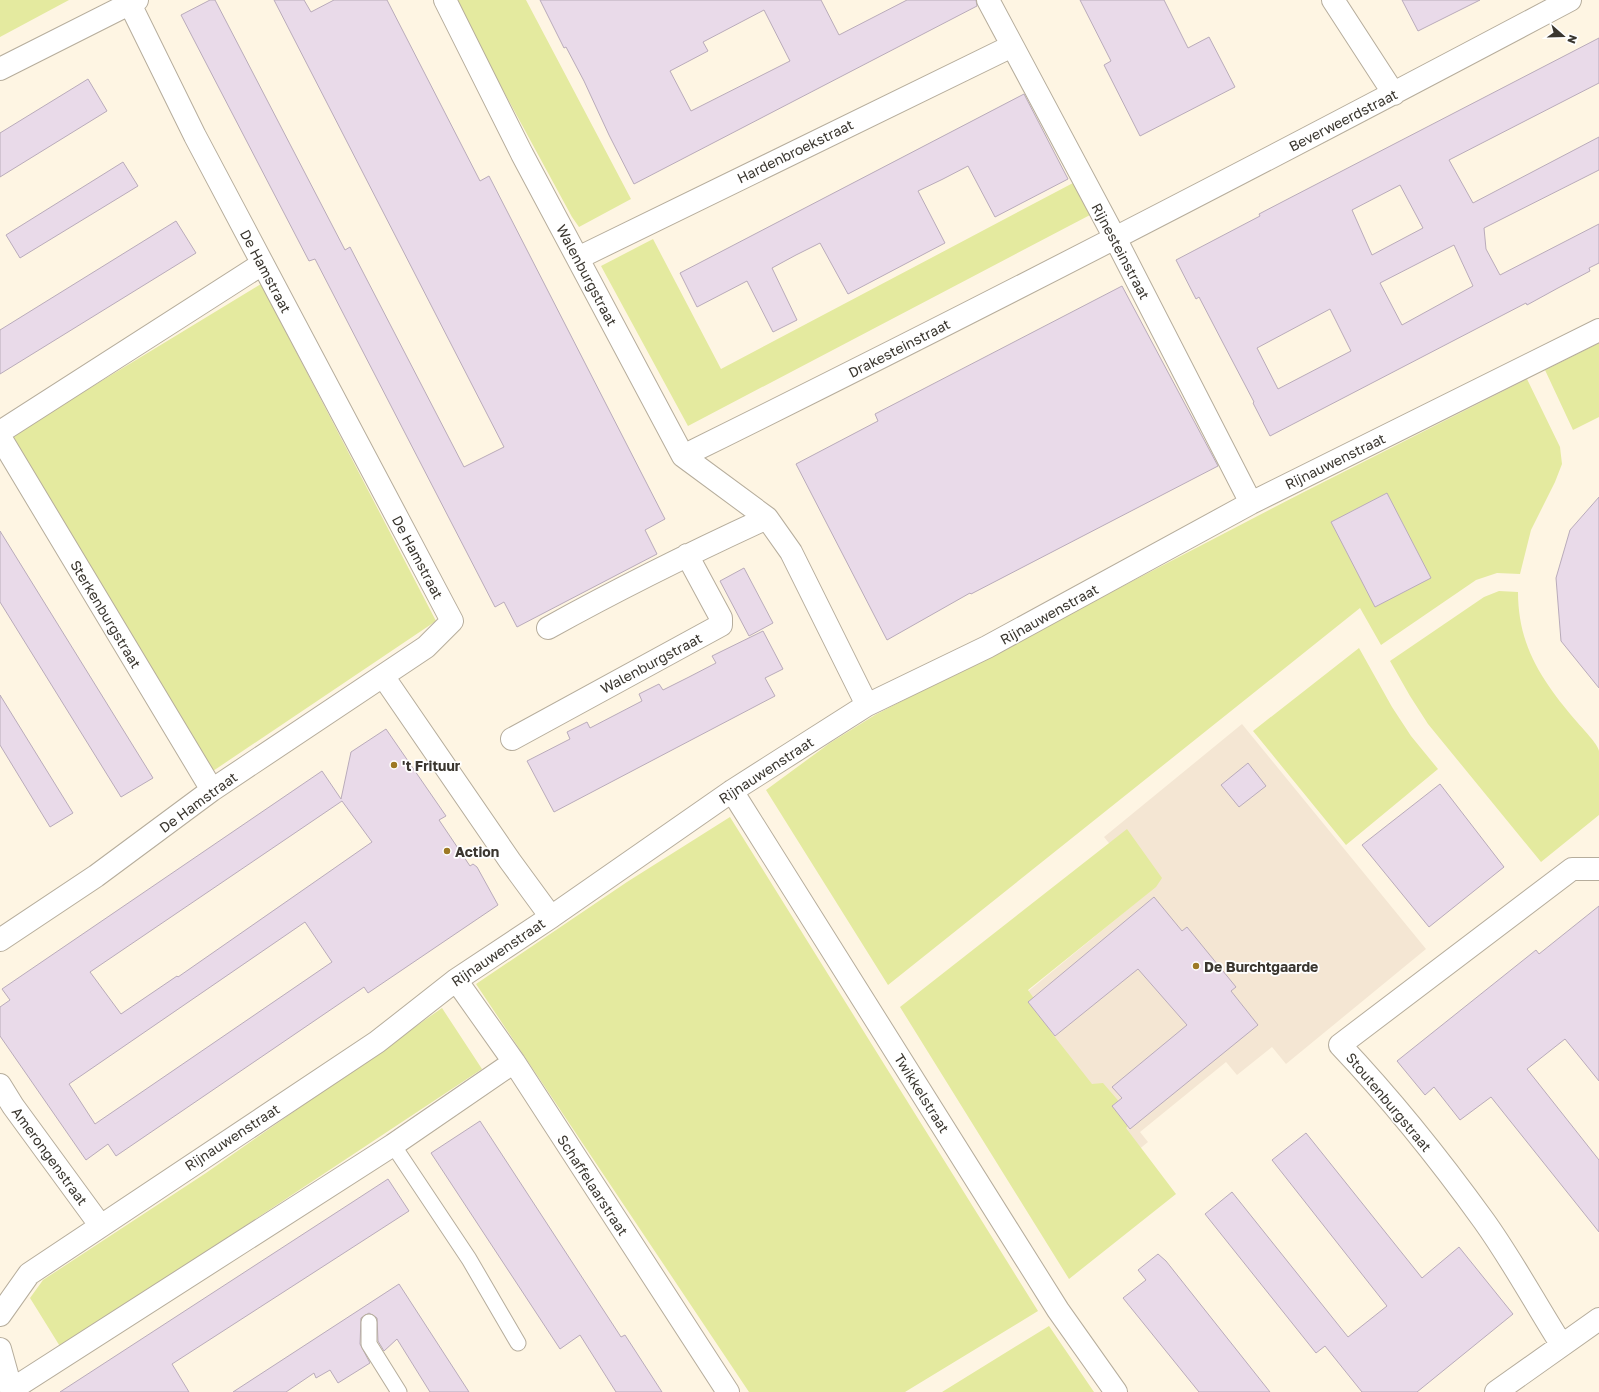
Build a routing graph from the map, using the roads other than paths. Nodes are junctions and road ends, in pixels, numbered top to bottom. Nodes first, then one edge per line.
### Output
1 (445, 0) edge
2 (988, 0) edge
3 (1333, 0) edge
4 (1570, 0) edge
5 (133, 1) edge
6 (1012, 46) junction
7 (0, 69) edge
8 (1394, 94) junction
9 (1115, 238) junction
10 (578, 258) junction
11 (262, 264) junction
12 (1599, 330) edge
13 (0, 432) edge
14 (0, 437) edge
15 (683, 456) junction
16 (1251, 503) junction
17 (767, 518) junction
18 (687, 555) junction
19 (548, 628) dead end
20 (383, 676) junction
21 (867, 705) junction
22 (512, 739) dead end
23 (212, 790) junction
24 (732, 791) junction
25 (1599, 869) edge
26 (552, 917) junction
27 (0, 940) edge
28 (456, 980) junction
29 (514, 1062) junction
30 (0, 1086) edge
31 (393, 1144) junction
32 (100, 1225) junction
33 (0, 1315) edge
34 (1599, 1318) edge
35 (369, 1322) dead end
36 (518, 1343) dead end
37 (1561, 1344) junction
38 (0, 1349) edge
39 (12, 1391) edge
40 (399, 1392) edge
41 (728, 1392) edge
42 (1116, 1392) edge
43 (1496, 1392) edge

1 - 10 street, Walenburgstraat
2 - 6 street, Rijnesteinstraat
3 - 8 street
4 - 8 street, Beverweerdstraat
5 - 7 street
5 - 11 street, De Hamstraat
6 - 9 street, Rijnesteinstraat
6 - 10 street, Hardenbroekstraat
8 - 9 street, Beverweerdstraat
9 - 15 street, Drakesteinstraat
9 - 16 street, Rijnesteinstraat
10 - 15 street, Walenburgstraat
11 - 13 street
11 - 20 street, De Hamstraat
12 - 16 street, Rijnauwenstraat
14 - 23 street, Sterkenburgstraat
15 - 17 street, Walenburgstraat
16 - 21 street, Rijnauwenstraat
17 - 18 street
17 - 21 street, Walenburgstraat
18 - 19 street
18 - 22 street, Walenburgstraat
20 - 23 street, De Hamstraat
20 - 26 street
21 - 24 street, Rijnauwenstraat
23 - 27 street, De Hamstraat
24 - 26 street, Rijnauwenstraat
24 - 42 street, Twikkelstraat
25 - 37 street, Stoutenburgstraat
26 - 28 street, Rijnauwenstraat
28 - 29 street, Schaffelaarstraat
28 - 32 street, Rijnauwenstraat
29 - 31 street
29 - 41 street, Schaffelaarstraat
30 - 32 street, Amerongenstraat
31 - 36 lane
31 - 39 street
32 - 33 street, Rijnauwenstraat
34 - 37 street
35 - 40 lane
37 - 43 street
38 - 39 street

